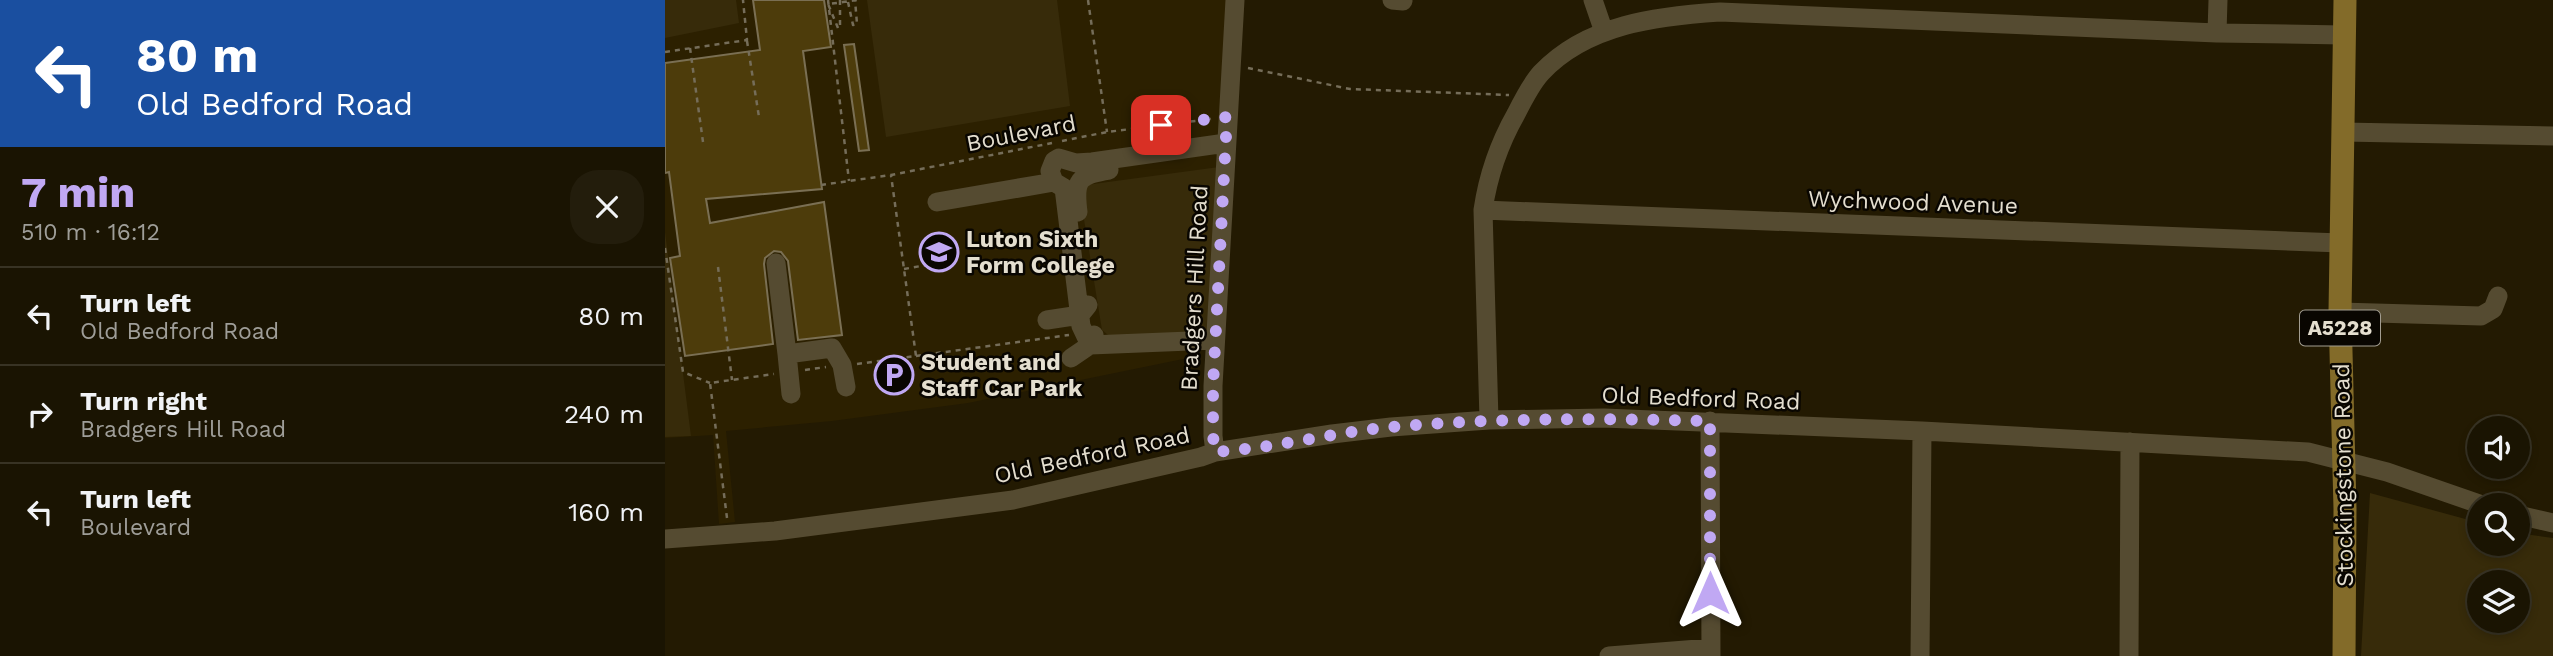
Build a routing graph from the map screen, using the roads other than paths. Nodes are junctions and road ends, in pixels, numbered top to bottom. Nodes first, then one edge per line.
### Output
1 (1235, 0) edge
2 (1392, 0) edge
3 (1593, 0) edge
4 (2218, 0) edge
5 (2345, 0) edge
6 (1403, 1) edge
7 (1604, 32) junction
8 (2217, 33) junction
9 (2344, 35) junction
10 (2343, 132) junction
11 (2553, 136) edge
12 (1225, 149) junction
13 (1054, 182) junction
14 (937, 202) dead end
15 (1483, 210) junction
16 (2341, 243) junction
17 (776, 263) dead end
18 (2498, 296) dead end
19 (1085, 309) junction
20 (2340, 312) junction
21 (1046, 316) dead end
22 (1083, 340) junction
23 (1216, 340) junction
24 (786, 354) junction
25 (1071, 358) dead end
26 (846, 387) dead end
27 (791, 394) dead end
28 (1489, 420) junction
29 (1710, 421) junction
30 (1922, 431) junction
31 (2130, 442) junction
32 (1215, 452) junction
33 (2343, 460) junction
34 (2467, 500) edge
35 (2530, 517) edge
36 (2553, 523) edge
37 (665, 539) edge
38 (1711, 652) edge
39 (1609, 656) edge
40 (1920, 656) edge
41 (2129, 656) edge
42 (2344, 656) edge

1 - 12 street, Bradgers Hill Road
2 - 6 street
3 - 7 street
4 - 8 street
5 - 9 main road, Stockingstone Road / A5228
7 - 8 street
7 - 15 street
8 - 9 street
9 - 10 main road, Stockingstone Road / A5228
10 - 11 street
10 - 16 main road, Stockingstone Road / A5228
12 - 13 street
12 - 19 street
12 - 23 street, Bradgers Hill Road
13 - 14 street
13 - 19 street
15 - 16 street, Wychwood Avenue
15 - 28 street
16 - 20 main road, Stockingstone Road / A5228
17 - 24 street
18 - 20 street
19 - 21 street
19 - 22 street
20 - 33 main road, Stockingstone Road / A5228
22 - 23 street
22 - 25 street
23 - 32 street, Bradgers Hill Road
24 - 26 street
24 - 27 street
28 - 29 street, Old Bedford Road
28 - 32 street, Old Bedford Road
29 - 30 street, Old Bedford Road
29 - 38 street
30 - 31 street, Old Bedford Road
30 - 40 street
31 - 33 street, Old Bedford Road
31 - 41 street
32 - 37 street, Old Bedford Road
33 - 34 street, Old Bedford Road
33 - 42 main road, Stockingstone Road / A5228
35 - 36 street
38 - 39 street

